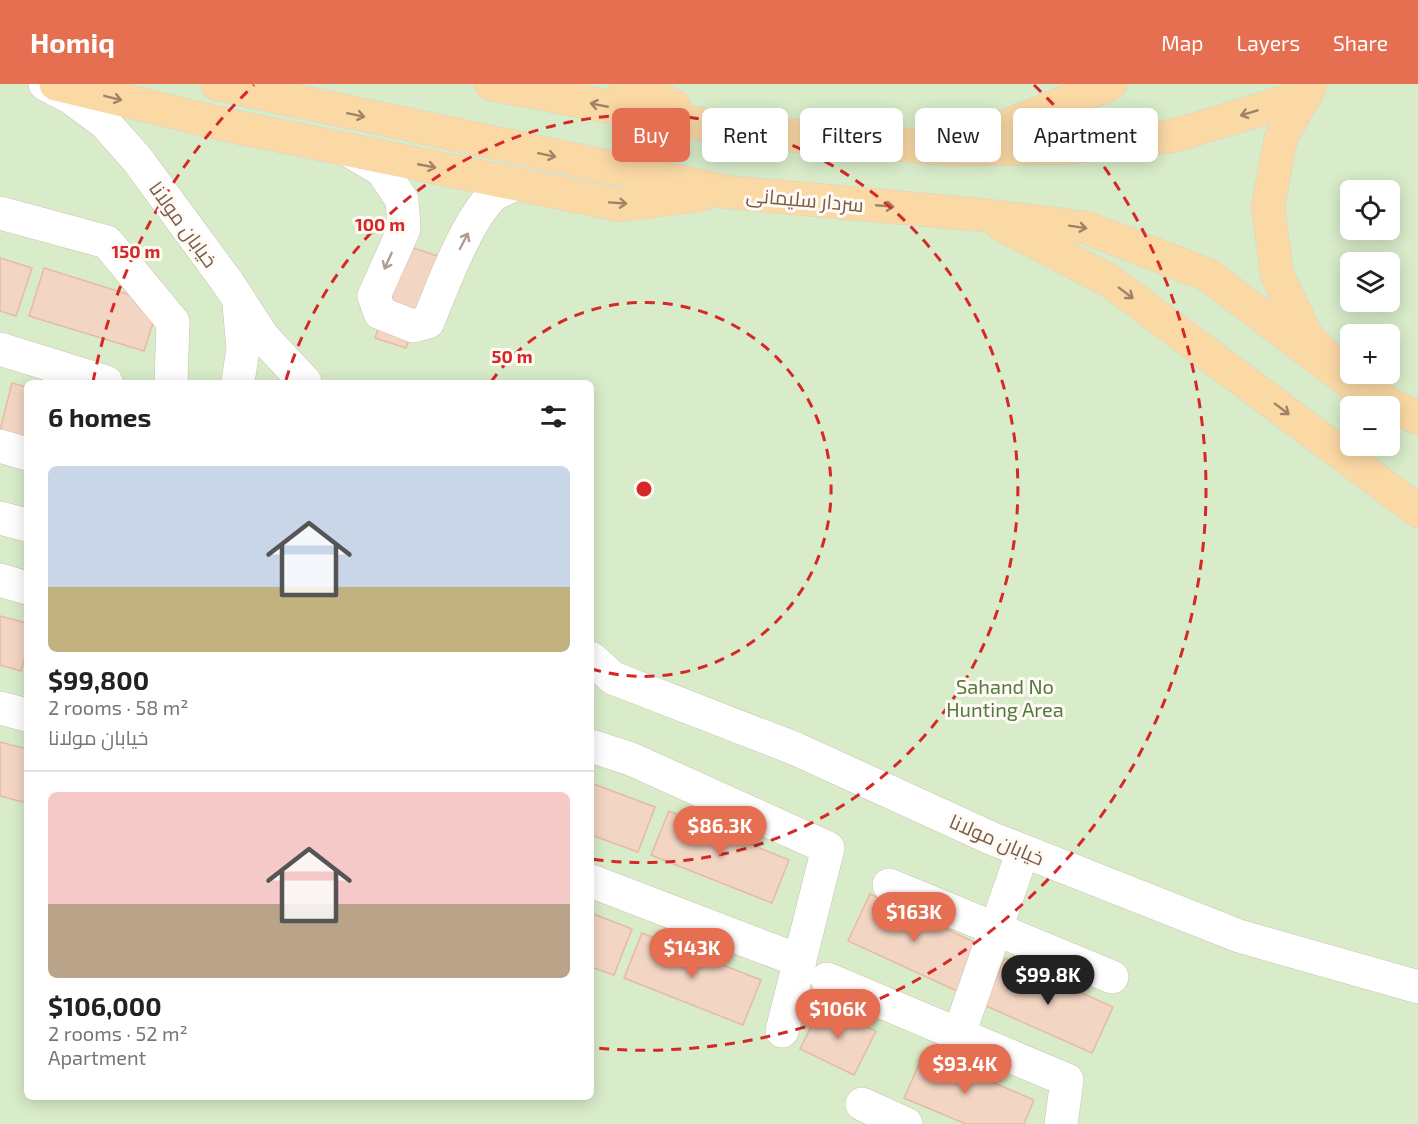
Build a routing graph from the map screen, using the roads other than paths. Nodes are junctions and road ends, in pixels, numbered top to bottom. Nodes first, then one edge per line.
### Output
1 (45, 84) edge
2 (56, 84) edge
3 (217, 84) edge
4 (491, 84) edge
5 (625, 84) edge
6 (1110, 84) edge
7 (1308, 90) edge
8 (292, 102) junction
9 (153, 107) junction
10 (702, 117) edge
11 (702, 124) edge
12 (228, 125) junction
13 (1001, 128) edge
14 (788, 135) edge
15 (915, 146) edge
16 (346, 149) junction
17 (1001, 149) edge
18 (137, 159) junction
19 (516, 184) junction
20 (727, 192) junction
21 (0, 213) edge
22 (982, 215) junction
23 (239, 299) junction
24 (0, 349) edge
25 (100, 380) edge
26 (171, 380) edge
27 (238, 380) edge
28 (303, 380) edge
29 (1356, 387) junction
30 (1418, 418) edge
31 (0, 446) edge
32 (24, 453) edge
33 (1418, 511) edge
34 (0, 518) edge
35 (24, 524) edge
36 (0, 580) edge
37 (24, 587) edge
38 (598, 670) edge
39 (0, 708) edge
40 (24, 714) edge
41 (594, 747) edge
42 (1023, 850) junction
43 (594, 882) edge
44 (889, 885) dead end
45 (996, 929) junction
46 (800, 961) junction
47 (1112, 977) dead end
48 (827, 979) dead end
49 (1418, 987) edge
50 (782, 1032) dead end
51 (959, 1034) junction
52 (862, 1104) dead end
53 (906, 1124) edge
54 (1061, 1124) edge

1 - 18 street, خیابان مولانا
2 -> 9 main road
3 - 8 main road, سردار سلیمانی
11 -> 4 main road
5 - 10 main road
6 - 13 main road
7 -> 17 main road
7 - 29 main road
8 - 12 main road
8 - 16 main road
8 -> 20 main road, سردار سلیمانی
9 - 12 main road
9 - 18 street
12 - 16 main road
14 - 15 main road
16 -> 19 main road
16 -> 19 street
18 - 23 street, خیابان مولانا
19 -> 20 main road
20 -> 22 main road, سردار سلیمانی
21 - 26 street
22 -> 29 main road, سردار سلیمانی
22 -> 33 main road
23 - 27 street
23 - 28 street, خیابان مولانا
24 - 25 street
29 - 30 main road
31 - 32 street
34 - 35 street
36 - 37 street
38 - 42 street, خیابان مولانا
39 - 40 street
41 - 46 street
42 - 45 street
42 - 49 street, خیابان مولانا
43 - 46 street
44 - 45 street
45 - 47 street
45 - 51 street
46 - 50 street
48 - 51 street
51 - 54 street
52 - 53 street

